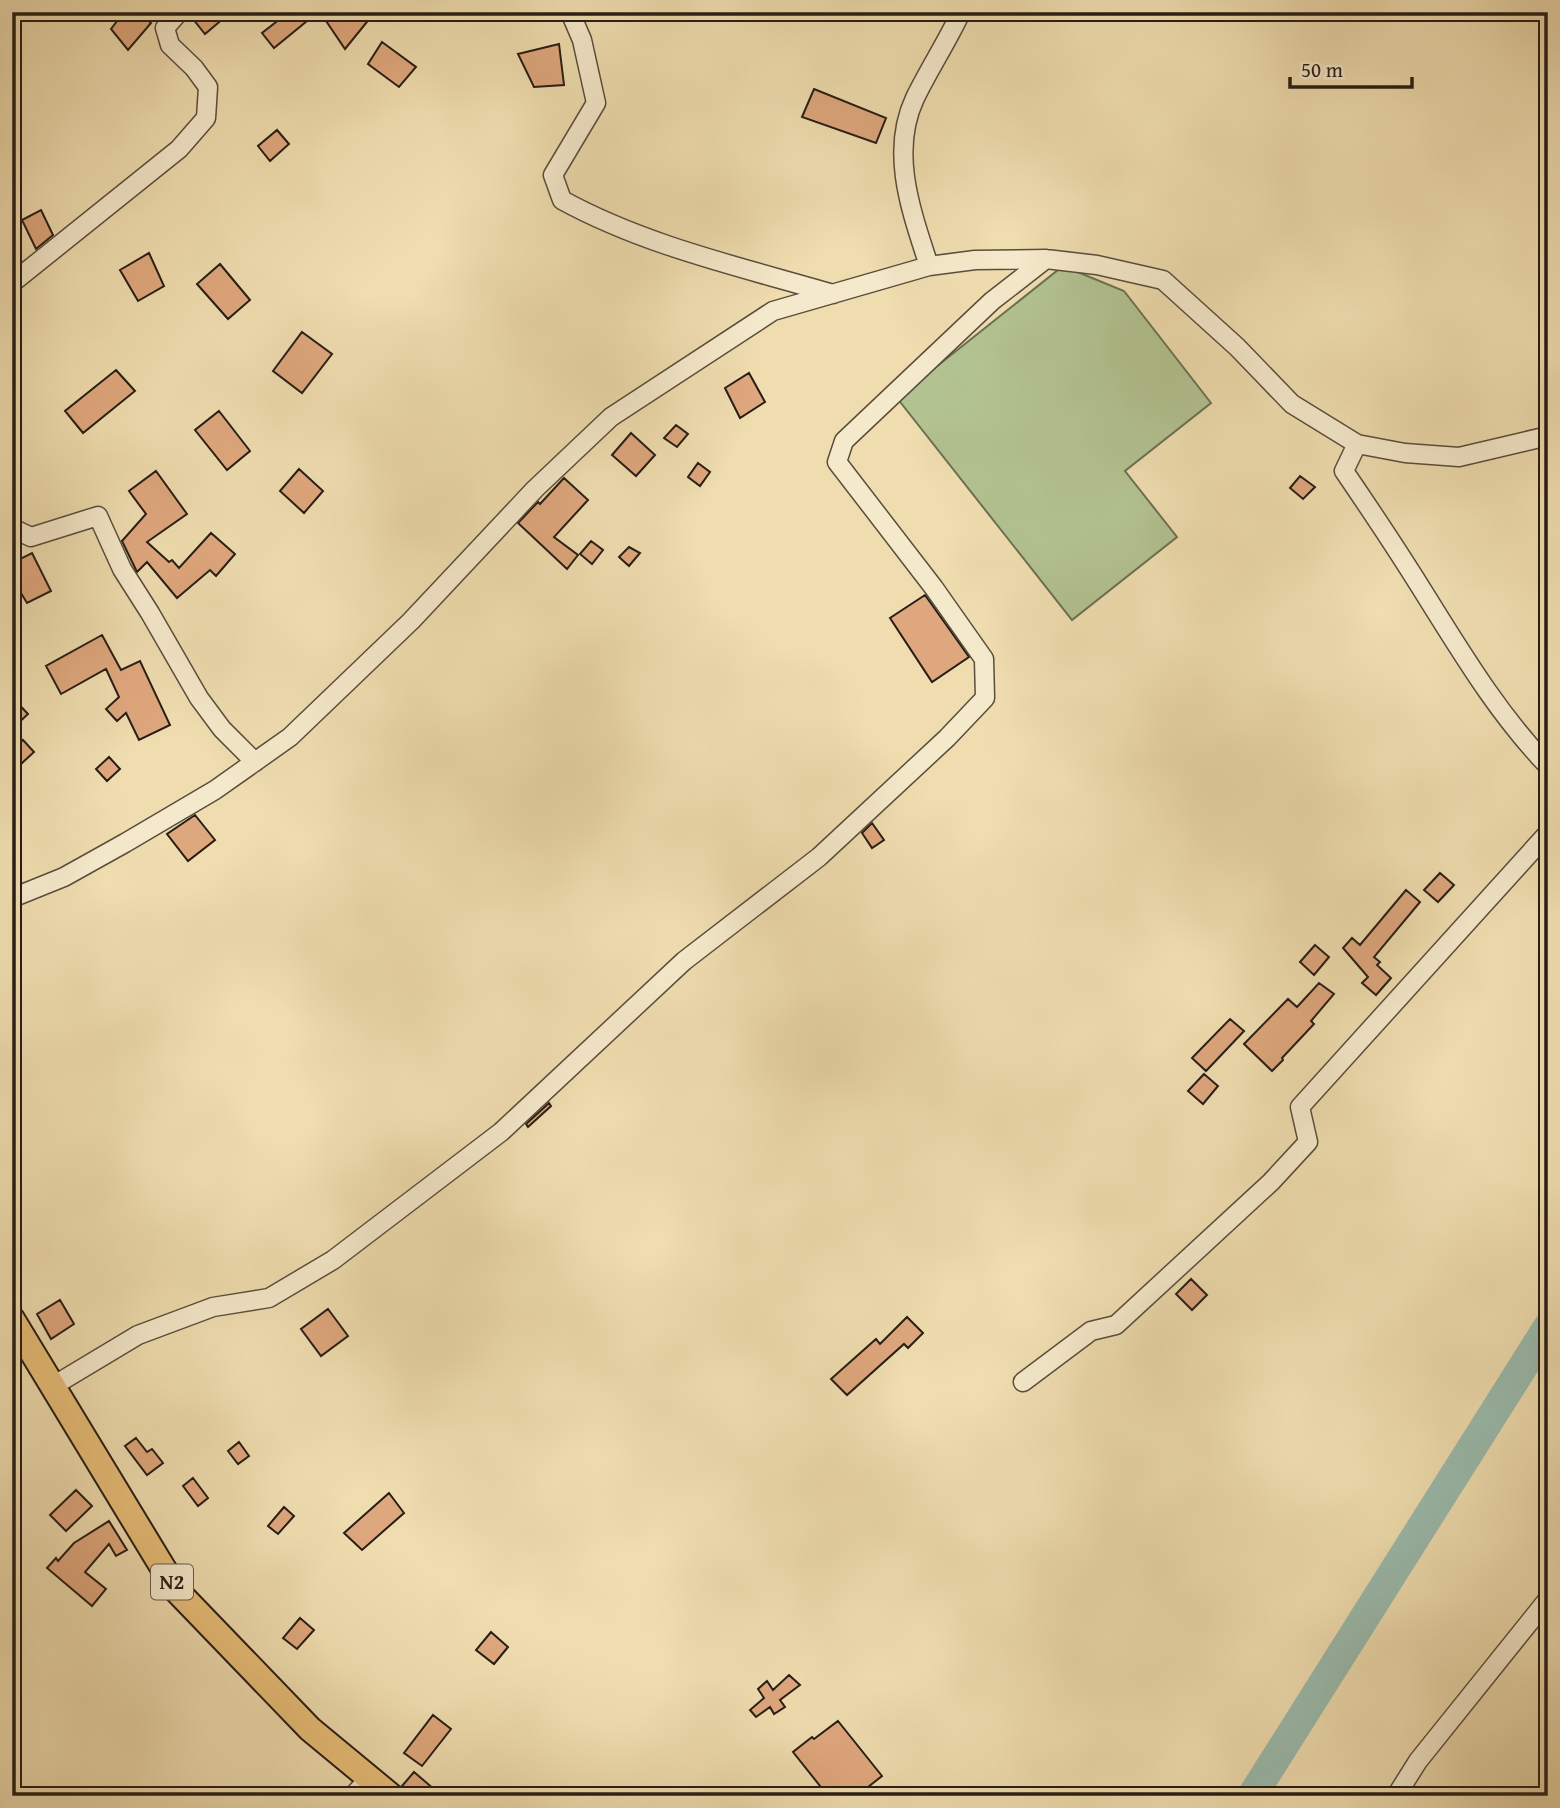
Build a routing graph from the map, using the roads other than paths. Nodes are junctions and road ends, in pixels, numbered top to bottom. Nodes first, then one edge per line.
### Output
1 (179, 12) edge
2 (569, 12) edge
3 (961, 12) edge
4 (1046, 259) junction
5 (929, 267) junction
6 (12, 283) edge
7 (833, 294) junction
8 (1548, 436) edge
9 (1357, 444) junction
10 (12, 528) edge
11 (255, 762) junction
12 (1548, 766) edge
13 (1548, 833) edge
14 (12, 898) edge
15 (12, 1319) edge
16 (1023, 1382) dead end
17 (53, 1386) junction
18 (1548, 1599) edge
19 (361, 1787) edge
20 (391, 1796) edge
21 (1396, 1796) edge

1 - 6 street
2 - 7 street
3 - 5 street
4 - 5 street
4 - 9 street
4 - 17 street
5 - 7 street
7 - 11 street
8 - 9 street
9 - 12 street
10 - 11 street
11 - 14 street
13 - 16 street
15 - 17 highway, N2
17 - 19 highway, N2
18 - 21 street
19 - 20 highway, N2

